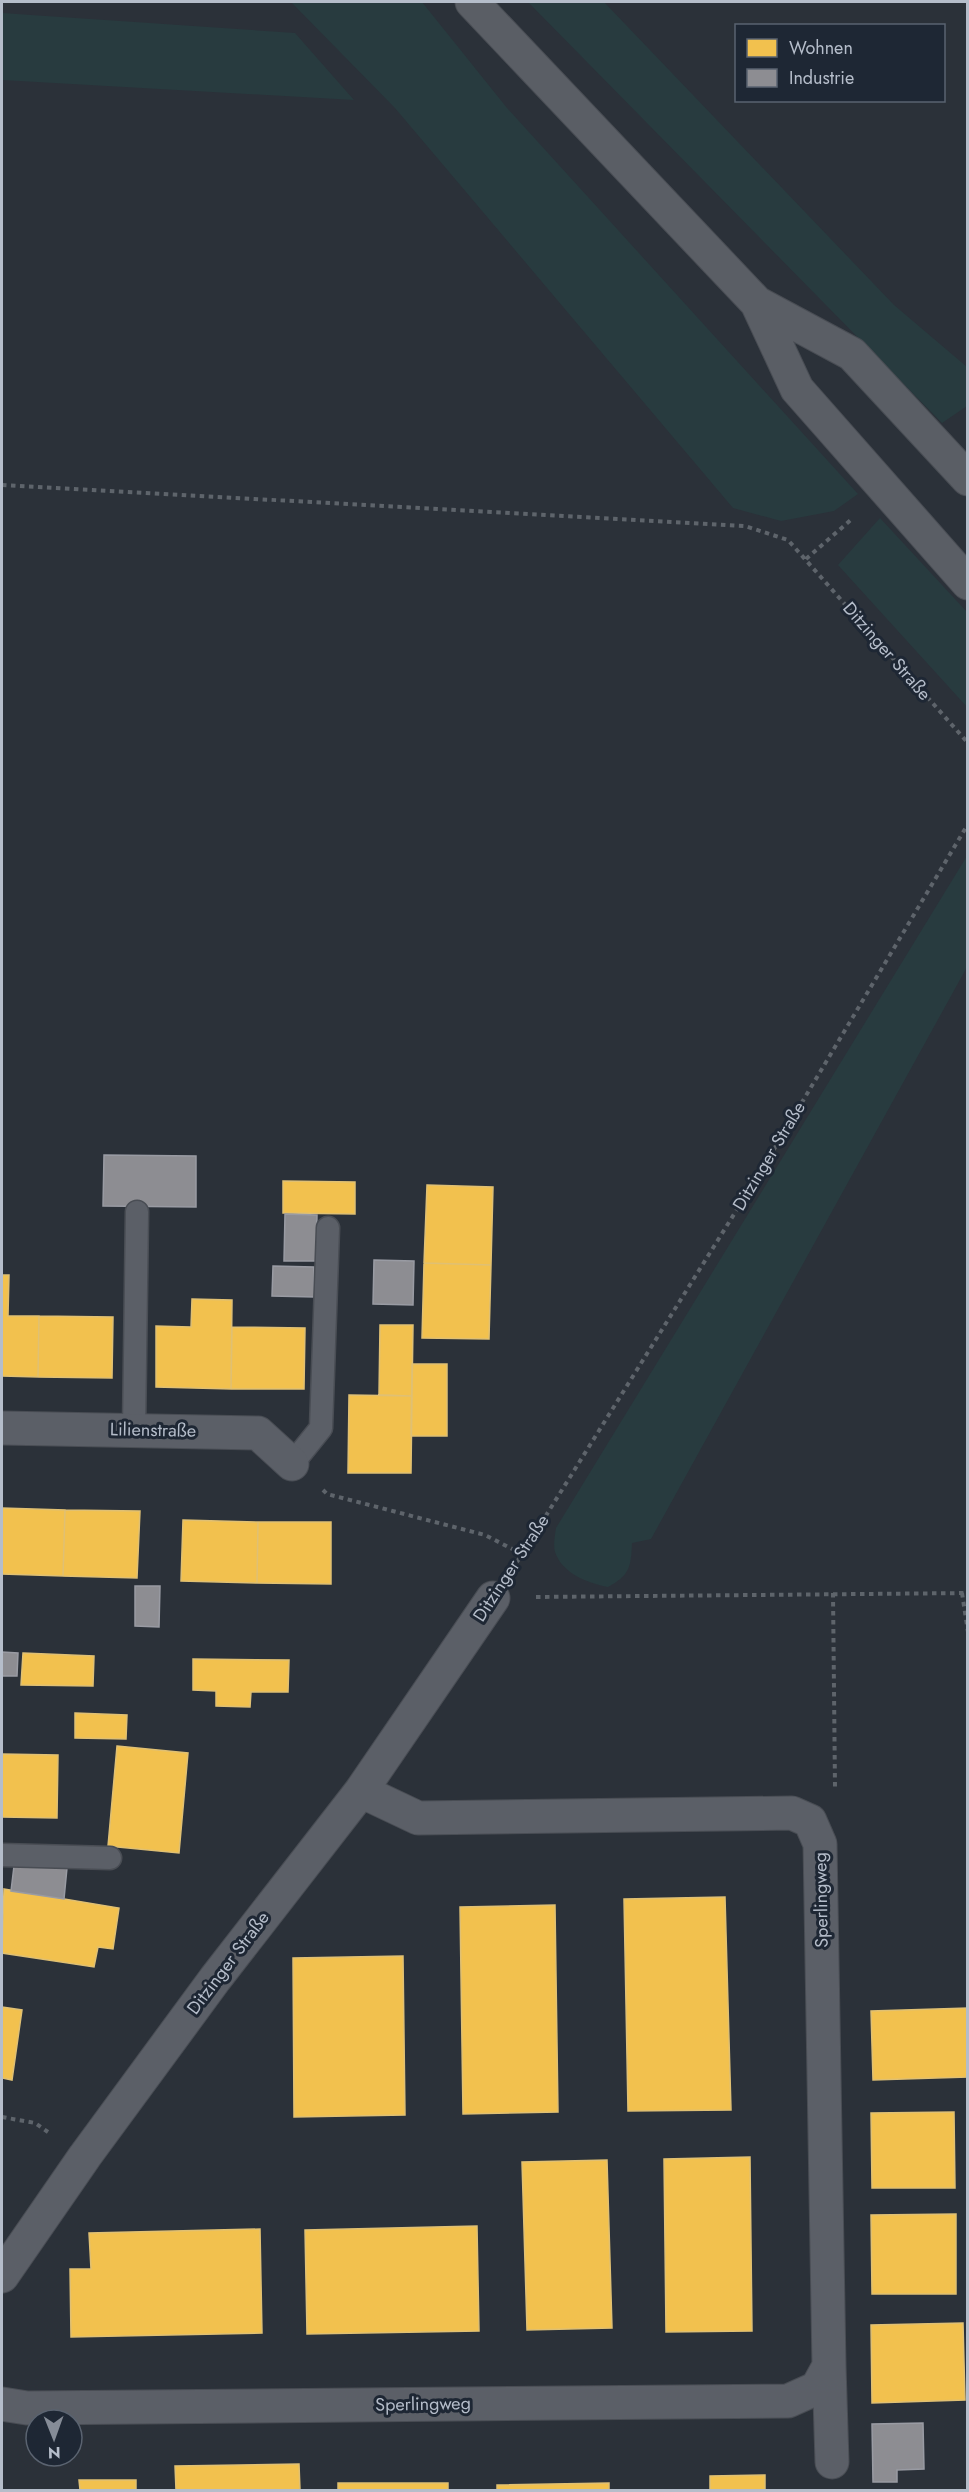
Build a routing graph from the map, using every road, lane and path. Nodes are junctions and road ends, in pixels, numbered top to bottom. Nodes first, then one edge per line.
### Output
1 (472, 2) edge
2 (757, 303) junction
3 (968, 479) edge
4 (2, 485) edge
5 (968, 583) edge
6 (968, 743) edge
7 (968, 824) edge
8 (137, 1212) dead end
9 (328, 1228) dead end
10 (2, 1428) edge
11 (134, 1430) junction
12 (292, 1464) junction
13 (522, 1554) junction
14 (833, 1593) junction
15 (965, 1593) edge
16 (493, 1598) junction
17 (968, 1632) edge
18 (361, 1791) junction
19 (810, 1821) junction
20 (2, 1855) edge
21 (110, 1858) dead end
22 (2, 2276) edge
23 (829, 2366) junction
24 (2, 2404) edge
25 (832, 2462) dead end

1 - 2 main road
2 - 3 main road
2 - 5 main road
4 - 6 path, Ditzinger Straße
7 - 13 path, Ditzinger Straße
8 - 11 lane
9 - 12 lane
10 - 11 street, Lilienstraße
11 - 12 street, Lilienstraße
12 - 13 path
13 - 16 path, Ditzinger Straße
14 - 15 path
14 - 16 path
14 - 19 path
15 - 17 path
16 - 18 street, Ditzinger Straße
18 - 19 street
18 - 22 street, Ditzinger Straße
19 - 23 street, Sperlingweg
20 - 21 lane
23 - 24 street, Sperlingweg
23 - 25 street, Sperlingweg

